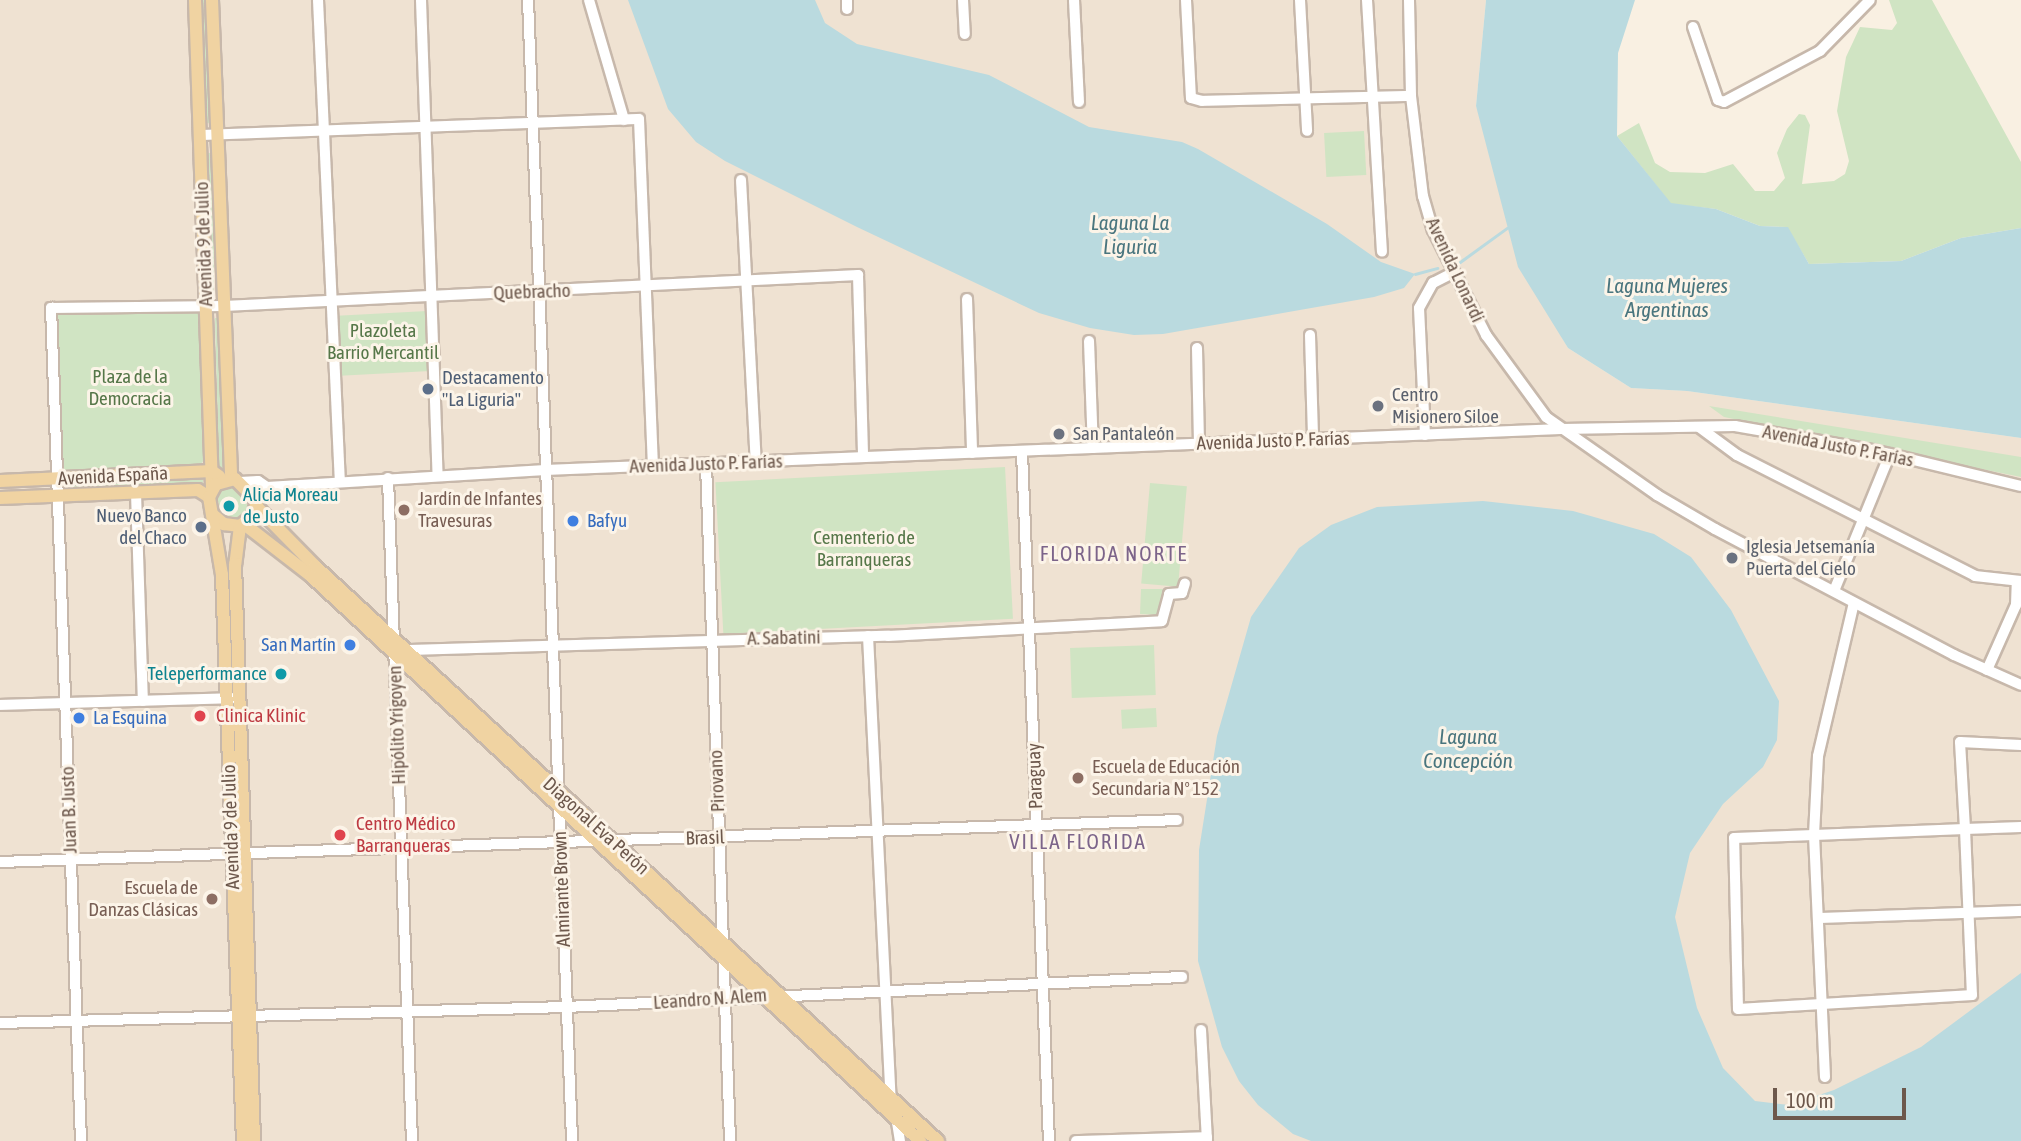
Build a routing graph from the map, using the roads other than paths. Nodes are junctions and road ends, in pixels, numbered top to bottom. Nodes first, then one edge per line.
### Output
1 (195, 0) edge
2 (212, 0) edge
3 (318, 0) edge
4 (421, 0) edge
5 (528, 0) edge
6 (589, 0) edge
7 (963, 0) edge
8 (1074, 0) edge
9 (1186, 0) edge
10 (1300, 0) edge
11 (1367, 0) edge
12 (1409, 0) edge
13 (1870, 0) edge
14 (1693, 27) dead end
15 (965, 34) dead end
16 (1304, 96) junction
17 (1371, 96) junction
18 (1411, 96) junction
19 (1079, 102) dead end
20 (624, 120) junction
21 (533, 123) junction
22 (426, 127) junction
23 (1307, 131) dead end
24 (323, 132) junction
25 (200, 135) junction
26 (218, 135) junction
27 (741, 180) dead end
28 (1382, 252) dead end
29 (1452, 273) junction
30 (749, 282) junction
31 (644, 289) junction
32 (539, 291) junction
33 (434, 296) junction
34 (967, 299) dead end
35 (329, 301) junction
36 (207, 304) junction
37 (224, 306) junction
38 (1311, 335) dead end
39 (1089, 341) dead end
40 (1197, 348) dead end
41 (1699, 427) junction
42 (1562, 429) junction
43 (1425, 435) junction
44 (1313, 439) junction
45 (1199, 444) junction
46 (1093, 448) junction
47 (1022, 452) junction
48 (972, 453) junction
49 (1890, 454) junction
50 (863, 457) junction
51 (756, 461) junction
52 (706, 464) junction
53 (653, 466) junction
54 (545, 470) junction
55 (212, 471) junction
56 (438, 475) junction
57 (57, 478) junction
58 (388, 478) junction
59 (232, 480) junction
60 (0, 481) edge
61 (340, 481) junction
62 (2021, 486) edge
63 (267, 487) junction
64 (211, 492) junction
65 (136, 493) junction
66 (58, 496) junction
67 (0, 498) edge
68 (257, 504) junction
69 (212, 514) junction
70 (1863, 519) junction
71 (242, 525) junction
72 (2019, 581) edge
73 (1185, 583) dead end
74 (1834, 591) junction
75 (1854, 603) junction
76 (1029, 628) junction
77 (868, 636) junction
78 (393, 638) junction
79 (712, 640) junction
80 (552, 644) junction
81 (400, 654) junction
82 (1987, 670) junction
83 (2021, 685) edge
84 (226, 698) junction
85 (239, 698) junction
86 (143, 701) junction
87 (64, 703) junction
88 (0, 705) edge
89 (2021, 746) edge
90 (558, 791) junction
91 (558, 806) junction
92 (1177, 820) dead end
93 (1037, 825) junction
94 (2021, 827) edge
95 (1965, 829) junction
96 (877, 831) junction
97 (1814, 835) junction
98 (719, 837) junction
99 (612, 841) junction
100 (597, 842) junction
101 (560, 843) junction
102 (401, 849) junction
103 (238, 854) junction
104 (71, 860) junction
105 (0, 862) edge
106 (2021, 911) edge
107 (1968, 913) junction
108 (1818, 918) junction
109 (723, 943) junction
110 (723, 960) junction
111 (1182, 977) dead end
112 (1042, 983) junction
113 (883, 989) junction
114 (779, 994) junction
115 (764, 997) junction
116 (724, 999) junction
117 (1821, 1004) junction
118 (566, 1007) junction
119 (407, 1009) junction
120 (243, 1013) junction
121 (77, 1021) junction
122 (0, 1023) edge
123 (1201, 1030) dead end
124 (1825, 1077) dead end
125 (890, 1097) junction
126 (897, 1116) junction
127 (1207, 1139) edge
128 (81, 1141) edge
129 (243, 1141) edge
130 (254, 1141) edge
131 (412, 1141) edge
132 (572, 1141) edge
133 (730, 1141) edge
134 (900, 1141) edge
135 (920, 1141) edge
136 (938, 1141) edge
137 (1049, 1141) edge
138 (1076, 1141) edge

1 - 25 main road, Avenida 9 de Julio
2 - 26 main road, Avenida 9 de Julio
3 - 24 street
4 - 22 street
5 - 21 street, Almirante Brown
6 - 20 street
7 - 15 street
8 - 19 street
9 - 16 street
10 - 16 street
11 - 17 street
12 - 18 street, Avenida Lonardi
13 - 14 street
16 - 17 street
16 - 23 street
17 - 18 street
17 - 28 street
18 - 29 street, Avenida Lonardi
20 - 21 street
20 - 31 street
21 - 22 street
21 - 32 street, Almirante Brown
22 - 24 street
22 - 33 street
24 - 26 street
24 - 35 street
25 - 26 street
25 - 36 main road, Avenida 9 de Julio
26 - 37 main road, Avenida 9 de Julio
27 - 30 street
29 - 42 street, Avenida Lonardi
29 - 43 street
30 - 31 street, Quebracho
30 - 50 street, Quebracho
30 - 51 street
31 - 32 street, Quebracho
31 - 53 street
32 - 33 street, Quebracho
32 - 54 street, Almirante Brown
33 - 35 street, Quebracho
33 - 56 street
34 - 48 street
35 - 37 street, Quebracho
35 - 61 street
36 - 37 street, Quebracho
36 - 55 main road, Avenida 9 de Julio
36 - 57 street, Quebracho
37 - 59 main road, Avenida 9 de Julio
38 - 44 street
39 - 46 street
40 - 45 street
41 - 42 street, Avenida Justo P. Farías
41 - 49 street, Avenida Justo P. Farías
41 - 70 street
42 - 43 street, Avenida Justo P. Farías
42 - 74 street, Avenida Lonardi
43 - 44 street, Avenida Justo P. Farías
44 - 45 street, Avenida Justo P. Farías
45 - 46 street, Avenida Justo P. Farías
46 - 47 street, Avenida Justo P. Farías
47 - 48 street, Avenida Justo P. Farías
47 - 76 street, Paraguay
48 - 50 street, Avenida Justo P. Farías
49 - 62 street, Avenida Justo P. Farías
49 - 70 street
50 - 51 street, Avenida Justo P. Farías
51 - 52 street, Avenida Justo P. Farías
52 - 53 street, Avenida Justo P. Farías
52 - 79 street, Pirovano
53 - 54 street, Avenida Justo P. Farías
54 - 56 street, Avenida Justo P. Farías
54 - 80 street, Almirante Brown
55 - 57 main road, Avenida España
55 - 59 main road
55 - 64 main road, Avenida 9 de Julio
56 - 58 street, Avenida Justo P. Farías
57 - 60 main road, Avenida España
57 - 66 street, Juan B. Justo
58 - 61 street, Avenida Justo P. Farías
58 - 78 street, Hipólito Yrigoyen
59 - 63 street, Avenida Justo P. Farías
59 - 64 main road
59 - 68 main road
61 - 63 street, Avenida Justo P. Farías
63 - 68 street
64 - 65 main road, Avenida España
64 - 69 main road
65 - 66 main road, Avenida España
65 - 86 street
66 - 67 main road, Avenida España
66 - 87 street, Juan B. Justo
68 - 71 main road
68 - 78 main road, Diagonal Eva Perón
69 - 71 main road
69 - 84 main road, Avenida 9 de Julio
70 - 72 street
70 - 74 street
71 - 81 main road, Diagonal Eva Perón
71 - 85 main road, Avenida 9 de Julio
72 - 82 street
73 - 76 street, A. Sabatini
74 - 75 street, Avenida Lonardi
75 - 82 street, Avenida Lonardi
75 - 97 street
76 - 77 street, A. Sabatini
76 - 93 street, Paraguay
77 - 79 street, A. Sabatini
77 - 96 street
78 - 81 main road, Diagonal Eva Perón
79 - 80 street, A. Sabatini
79 - 98 street, Pirovano
80 - 81 street, A. Sabatini
80 - 90 street, Almirante Brown
81 - 90 main road, Diagonal Eva Perón
81 - 91 main road, Diagonal Eva Perón
81 - 102 street, Hipólito Yrigoyen
82 - 83 street, Avenida Lonardi
84 - 85 street
84 - 86 street
84 - 103 main road, Avenida 9 de Julio
85 - 103 main road, Avenida 9 de Julio
86 - 87 street
87 - 88 street
87 - 104 street, Juan B. Justo
89 - 95 street
90 - 91 street, Almirante Brown
90 - 99 main road, Diagonal Eva Perón
91 - 100 main road, Diagonal Eva Perón
91 - 101 street, Almirante Brown
92 - 93 street, Brasil
93 - 96 street, Brasil
93 - 112 street, Paraguay
94 - 95 street
95 - 97 street
95 - 107 street
96 - 98 street, Brasil
96 - 113 street
97 - 108 street
97 - 117 street
98 - 99 street, Brasil
98 - 109 street, Pirovano
99 - 100 street, Brasil
99 - 109 main road, Diagonal Eva Perón
100 - 101 street, Brasil
100 - 110 main road, Diagonal Eva Perón
101 - 102 street, Brasil
101 - 118 street, Almirante Brown
102 - 103 street, Brasil
102 - 119 street, Hipólito Yrigoyen
103 - 104 street, Brasil
103 - 120 main road, Avenida 9 de Julio
104 - 105 street, Brasil
104 - 121 street, Juan B. Justo
106 - 107 street
107 - 108 street
107 - 117 street
108 - 117 street
109 - 110 street, Pirovano
109 - 114 main road, Diagonal Eva Perón
110 - 115 main road, Diagonal Eva Perón
110 - 116 street, Pirovano
111 - 112 street, Leandro N. Alem
112 - 113 street, Leandro N. Alem
112 - 137 street, Paraguay
113 - 114 street, Leandro N. Alem
113 - 125 street
114 - 115 street, Leandro N. Alem
114 - 125 main road, Diagonal Eva Perón
115 - 116 street, Leandro N. Alem
115 - 126 main road, Diagonal Eva Perón
116 - 118 street, Leandro N. Alem
116 - 133 street, Pirovano
117 - 124 street
118 - 119 street, Leandro N. Alem
118 - 132 street, Almirante Brown
119 - 120 street, Leandro N. Alem
119 - 131 street, Hipólito Yrigoyen
120 - 121 street, Leandro N. Alem
120 - 129 main road, Avenida 9 de Julio
120 - 130 main road, Avenida 9 de Julio
121 - 122 street, Leandro N. Alem
121 - 128 street, Juan B. Justo
123 - 127 street
125 - 126 street
125 - 136 main road, Diagonal Eva Perón
126 - 134 street
126 - 135 main road, Diagonal Eva Perón
127 - 138 street

